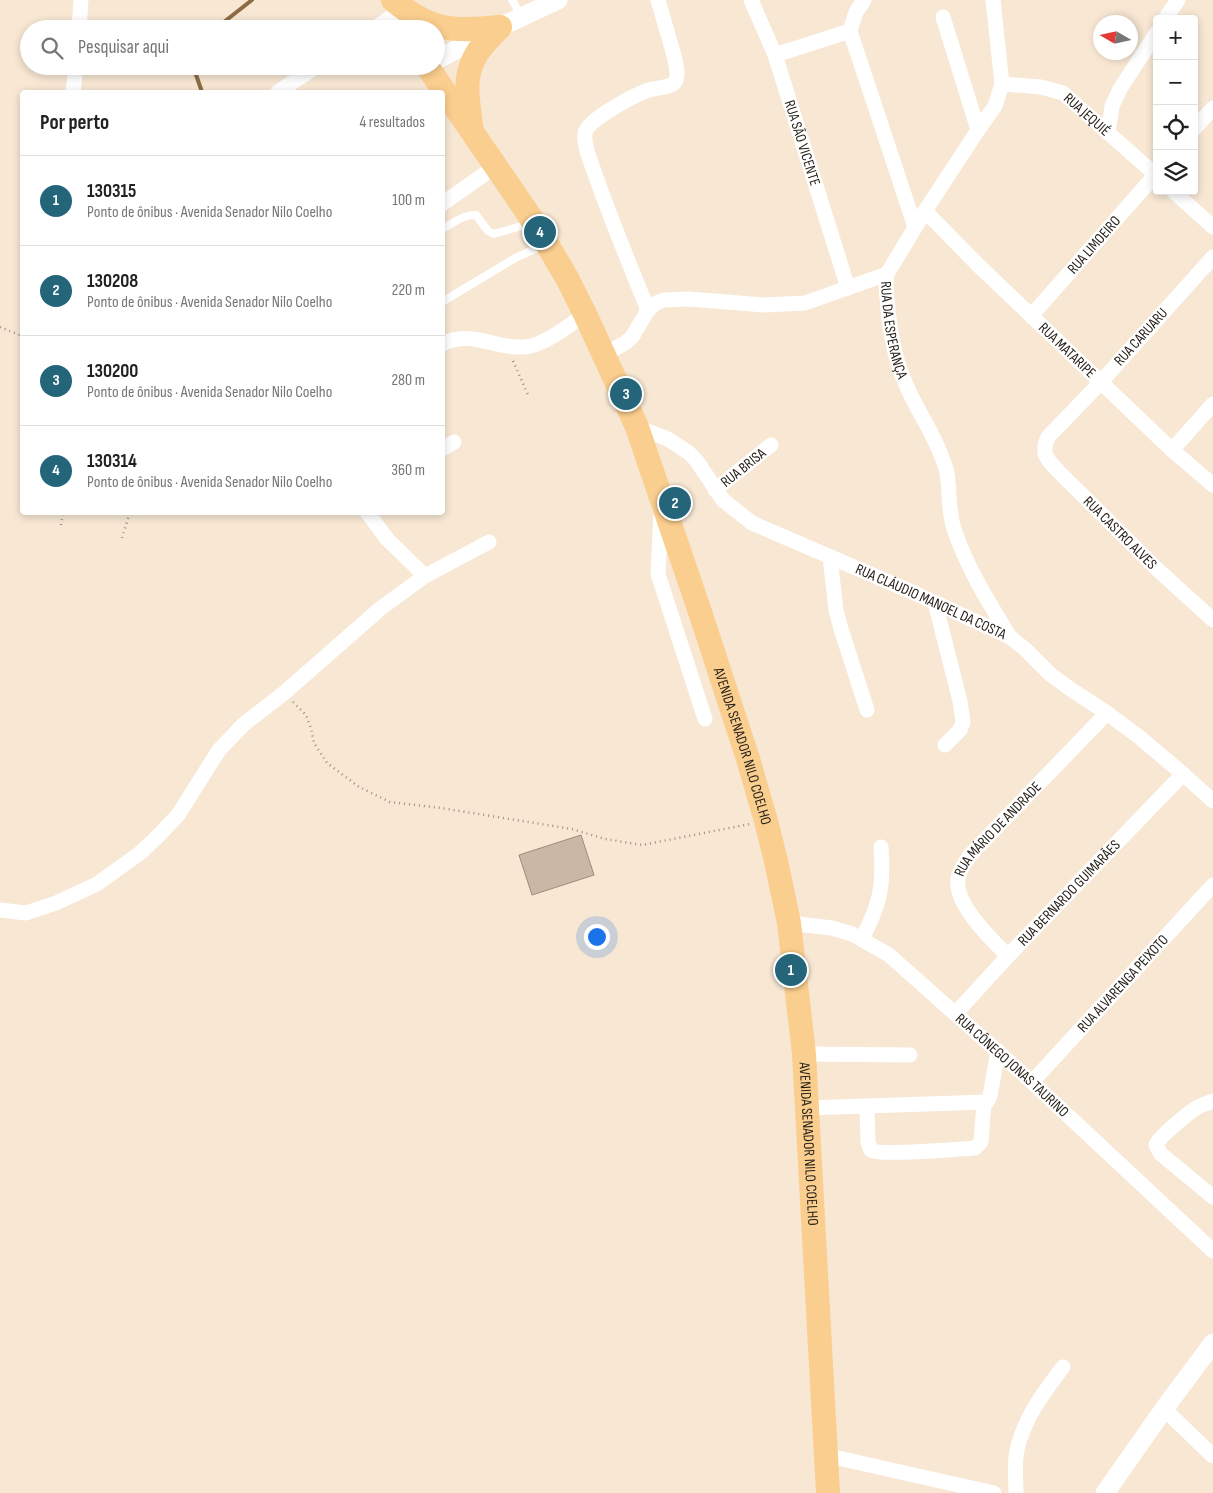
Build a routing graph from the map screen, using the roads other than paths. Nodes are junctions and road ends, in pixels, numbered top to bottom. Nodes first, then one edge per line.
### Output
1 (81, 0) edge
2 (512, 0) edge
3 (558, 0) edge
4 (658, 0) edge
5 (751, 0) edge
6 (864, 0) edge
7 (994, 0) edge
8 (1178, 0) edge
9 (389, 15) edge
10 (1169, 15) edge
11 (522, 17) junction
12 (943, 17) dead end
13 (80, 20) edge
14 (420, 20) edge
15 (500, 27) junction
16 (445, 28) edge
17 (850, 31) junction
18 (1153, 38) edge
19 (445, 55) edge
20 (775, 56) junction
21 (75, 75) edge
22 (304, 75) edge
23 (433, 75) edge
24 (1002, 84) junction
25 (73, 90) edge
26 (281, 90) edge
27 (444, 90) edge
28 (445, 92) edge
29 (1213, 108) edge
30 (1198, 125) edge
31 (471, 130) junction
32 (978, 130) junction
33 (1108, 133) junction
34 (496, 166) junction
35 (1153, 172) edge
36 (1153, 178) edge
37 (1177, 195) edge
38 (445, 202) edge
39 (925, 211) junction
40 (534, 223) junction
41 (445, 227) edge
42 (915, 227) junction
43 (1213, 227) edge
44 (546, 244) junction
45 (1213, 257) edge
46 (887, 274) junction
47 (848, 288) junction
48 (445, 300) edge
49 (648, 310) junction
50 (585, 314) junction
51 (1031, 316) junction
52 (445, 343) edge
53 (604, 355) junction
54 (1101, 382) junction
55 (1213, 404) edge
56 (637, 427) junction
57 (1048, 438) joint
58 (771, 445) dead end
59 (1172, 450) junction
60 (1213, 485) edge
61 (715, 490) junction
62 (662, 498) junction
63 (369, 515) edge
64 (489, 542) dead end
65 (830, 557) junction
66 (424, 576) junction
67 (935, 603) junction
68 (1213, 620) edge
69 (1010, 637) junction
70 (867, 710) dead end
71 (1107, 713) junction
72 (704, 719) dead end
73 (944, 745) dead end
74 (1183, 774) junction
75 (1213, 801) edge
76 (881, 847) dead end
77 (1213, 885) edge
78 (0, 910) edge
79 (789, 923) junction
80 (862, 939) junction
81 (1008, 956) junction
82 (956, 1013) junction
83 (998, 1051) junction
84 (804, 1054) junction
85 (910, 1055) dead end
86 (1032, 1082) junction
87 (1213, 1101) edge
88 (984, 1102) junction
89 (867, 1107) junction
90 (806, 1108) junction
91 (1213, 1197) edge
92 (1213, 1251) edge
93 (1213, 1344) edge
94 (1063, 1367) dead end
95 (1164, 1409) junction
96 (826, 1456) junction
97 (1213, 1456) edge
98 (828, 1493) edge
99 (994, 1493) edge
100 (1016, 1493) edge
101 (1105, 1493) edge

1 - 13 street
2 - 11 lane
3 - 11 street
4 - 49 street
5 - 20 street, RUA SÃO VICENTE
6 - 17 street
7 - 24 street, RUA DA ESPERANÇA
8 - 10 street
9 - 14 main road
11 - 15 street
12 - 32 street
15 - 16 main road
15 - 19 street
15 - 31 main road
17 - 20 street
17 - 42 street
18 - 33 street
20 - 47 street, RUA SÃO VICENTE
21 - 25 street
22 - 26 street
23 - 27 main road, AVENIDA SENADOR NILO COELHO
24 - 32 street, RUA DA ESPERANÇA
24 - 33 street, RUA JEQUIÉ
28 - 31 main road, AVENIDA SENADOR NILO COELHO
29 - 30 street
31 - 34 main road, AVENIDA SENADOR NILO COELHO
32 - 39 street, RUA DA ESPERANÇA
33 - 35 street, RUA JEQUIÉ
34 - 38 street
34 - 40 main road, AVENIDA SENADOR NILO COELHO
36 - 51 street, RUA LIMOEIRO
37 - 43 street
39 - 42 street, RUA DA ESPERANÇA
39 - 51 street, RUA MATARIPE
40 - 41 lane
40 - 44 main road, AVENIDA SENADOR NILO COELHO
42 - 46 street, RUA DA ESPERANÇA
44 - 48 lane
44 - 50 main road, AVENIDA SENADOR NILO COELHO
45 - 54 street, RUA CARUARU
46 - 47 street
46 - 69 street, RUA DA ESPERANÇA
47 - 49 street
49 - 53 street
50 - 52 street
50 - 53 main road, AVENIDA SENADOR NILO COELHO
51 - 54 street, RUA MATARIPE
53 - 56 main road, AVENIDA SENADOR NILO COELHO
54 - 57 street, RUA CARUARU
54 - 59 street, RUA MATARIPE
55 - 59 street
56 - 61 street, RUA CLÁUDIO MANOEL DA COSTA
56 - 62 main road, AVENIDA SENADOR NILO COELHO
57 - 68 street, RUA CASTRO ALVES
58 - 61 street, RUA BRISA
59 - 60 street, RUA MATARIPE
61 - 65 street, RUA CLÁUDIO MANOEL DA COSTA
62 - 72 street
62 - 79 main road, AVENIDA SENADOR NILO COELHO
63 - 66 street
64 - 66 street
65 - 67 street, RUA CLÁUDIO MANOEL DA COSTA
65 - 70 street
66 - 78 street
67 - 69 street, RUA CLÁUDIO MANOEL DA COSTA
67 - 73 street
69 - 71 street, RUA CLÁUDIO MANOEL DA COSTA
71 - 74 street, RUA CLÁUDIO MANOEL DA COSTA
71 - 81 street, RUA MÁRIO DE ANDRADE
74 - 75 street, RUA CLÁUDIO MANOEL DA COSTA
74 - 81 street, RUA BERNARDO GUIMARÃES
76 - 80 street
77 - 86 street, RUA ALVARENGA PEIXOTO
79 - 80 street, RUA CÔNEGO JONAS TAURINO
79 - 84 main road, AVENIDA SENADOR NILO COELHO
80 - 82 street, RUA CÔNEGO JONAS TAURINO
81 - 82 street, RUA BERNARDO GUIMARÃES
82 - 83 street, RUA CÔNEGO JONAS TAURINO
83 - 86 street, RUA CÔNEGO JONAS TAURINO
83 - 88 street
84 - 85 street
84 - 90 main road, AVENIDA SENADOR NILO COELHO
86 - 92 street, RUA CÔNEGO JONAS TAURINO
87 - 91 street
88 - 89 street
88 - 89 street
89 - 90 street
90 - 96 main road, AVENIDA SENADOR NILO COELHO
93 - 95 street
94 - 100 street
95 - 97 street
95 - 101 street
96 - 98 main road, AVENIDA SENADOR NILO COELHO
96 - 99 street

